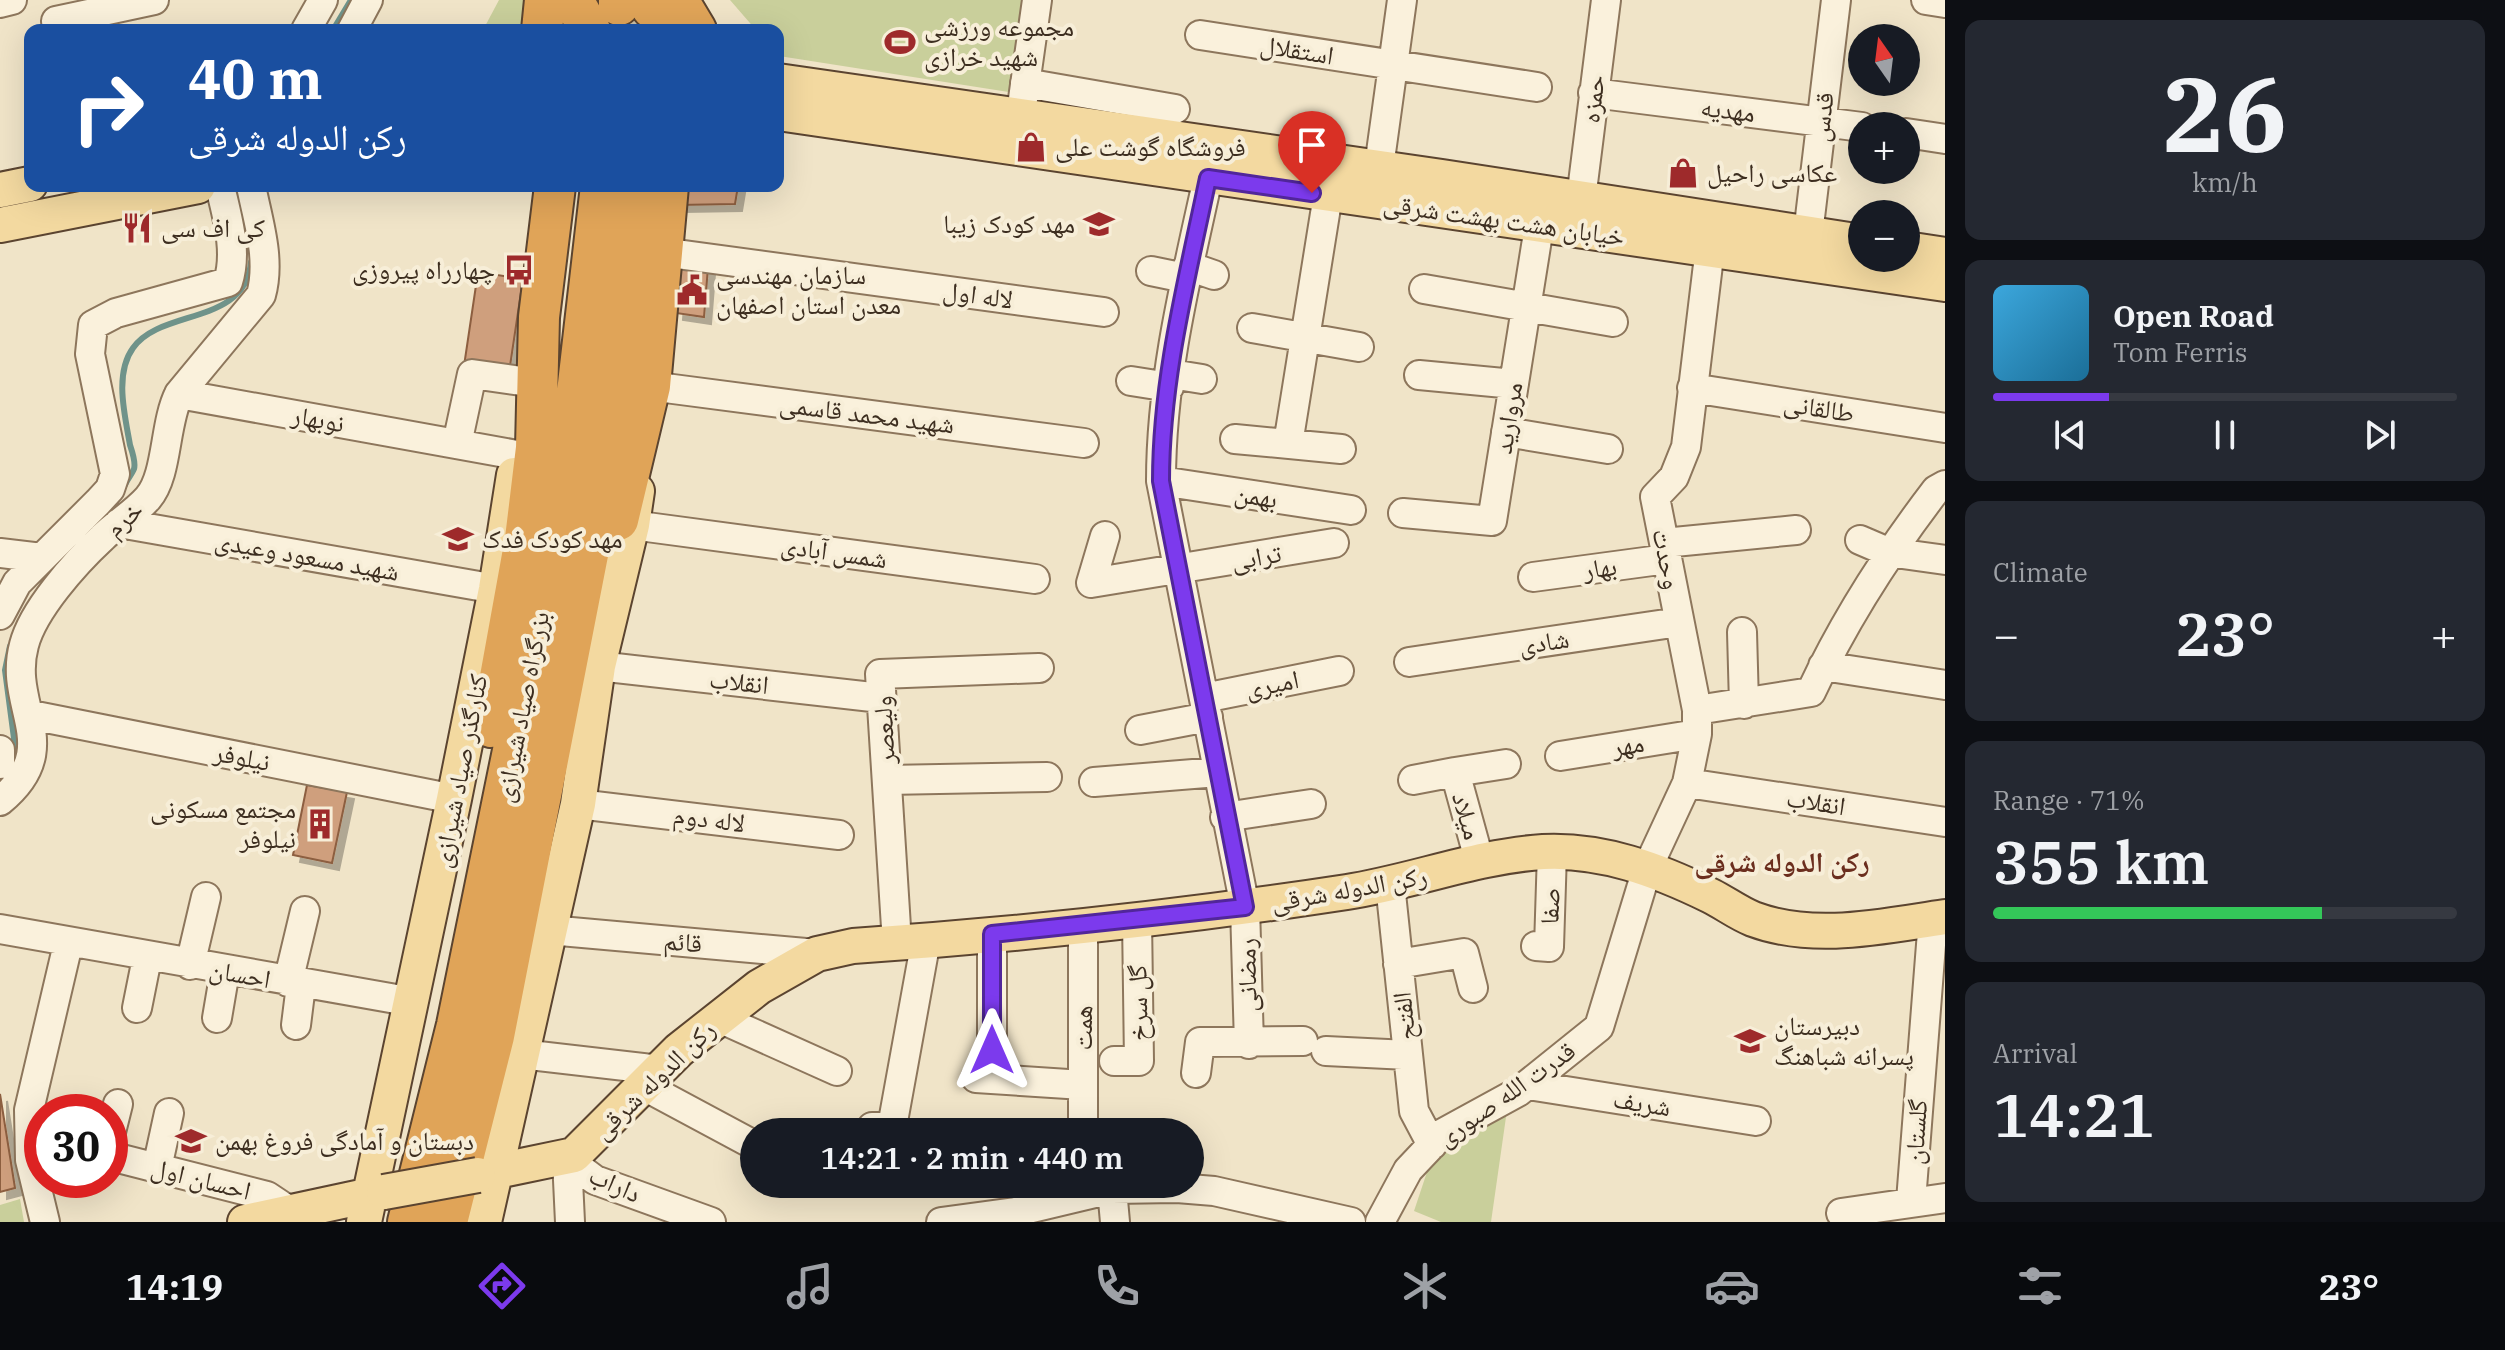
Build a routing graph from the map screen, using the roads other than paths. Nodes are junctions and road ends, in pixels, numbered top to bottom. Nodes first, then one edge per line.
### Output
1 (12, 0) edge
2 (154, 0) edge
3 (323, 0) edge
4 (368, 0) edge
5 (545, 0) edge
6 (571, 0) edge
7 (1037, 0) edge
8 (1402, 0) edge
9 (1606, 0) edge
10 (1836, 0) edge
11 (1926, 0) edge
12 (0, 3) edge
13 (1945, 3) edge
14 (655, 14) edge
15 (55, 17) edge
16 (309, 24) edge
17 (355, 24) edge
18 (543, 24) edge
19 (569, 24) edge
20 (1200, 35) dead end
21 (1393, 65) junction
22 (784, 81) edge
23 (1537, 87) dead end
24 (1593, 93) junction
25 (1023, 99) junction
26 (1175, 109) dead end
27 (784, 114) edge
28 (1822, 122) junction
29 (1848, 125) edge
30 (1920, 135) edge
31 (1945, 139) edge
32 (1379, 167) junction
33 (1442, 177) junction
34 (1208, 178) junction
35 (24, 185) edge
36 (0, 190) edge
37 (168, 192) edge
38 (221, 192) edge
39 (252, 192) edge
40 (555, 192) edge
41 (645, 192) edge
42 (647, 192) edge
43 (1328, 195) junction
44 (1581, 199) junction
45 (1435, 211) junction
46 (0, 225) edge
47 (1539, 227) junction
48 (1808, 234) junction
49 (1848, 240) edge
50 (1710, 248) junction
51 (1920, 251) edge
52 (662, 252) junction
53 (1945, 255) edge
54 (1151, 271) dead end
55 (1196, 273) junction
56 (1945, 284) edge
57 (1424, 289) dead end
58 (1526, 306) junction
59 (1104, 312) dead end
60 (539, 317) junction
61 (1613, 322) dead end
62 (1252, 328) dead end
63 (1305, 339) junction
64 (1359, 347) dead end
65 (1419, 375) dead end
66 (1202, 379) dead end
67 (1131, 381) dead end
68 (1170, 381) junction
69 (529, 382) junction
70 (1514, 384) junction
71 (650, 386) junction
72 (1692, 388) junction
73 (179, 394) junction
74 (1945, 428) edge
75 (1506, 432) junction
76 (1235, 439) dead end
77 (1084, 443) dead end
78 (457, 444) junction
79 (1288, 444) junction
80 (1341, 449) dead end
81 (1608, 449) dead end
82 (517, 455) junction
83 (1161, 481) junction
84 (1945, 485) edge
85 (1351, 510) dead end
86 (1403, 513) dead end
87 (119, 523) junction
88 (632, 525) junction
89 (1796, 530) dead end
90 (1105, 536) dead end
91 (1860, 540) dead end
92 (1334, 543) dead end
93 (1666, 551) junction
94 (1888, 552) junction
95 (0, 553) edge
96 (42, 558) junction
97 (1945, 560) edge
98 (1179, 571) junction
99 (1533, 577) dead end
100 (1035, 579) dead end
101 (496, 589) junction
102 (0, 615) edge
103 (1679, 622) junction
104 (1742, 632) dead end
105 (1409, 662) dead end
106 (598, 666) junction
107 (1823, 666) junction
108 (1039, 668) dead end
109 (1339, 671) dead end
110 (1945, 685) edge
111 (881, 698) junction
112 (1744, 704) junction
113 (1206, 707) junction
114 (31, 715) junction
115 (1697, 722) junction
116 (1140, 730) dead end
117 (0, 750) edge
118 (1560, 756) dead end
119 (0, 764) edge
120 (1506, 764) dead end
121 (1218, 772) junction
122 (1455, 772) junction
123 (1047, 777) dead end
124 (887, 780) junction
125 (1413, 780) dead end
126 (1094, 782) dead end
127 (1687, 783) junction
128 (454, 799) junction
129 (0, 801) edge
130 (578, 804) junction
131 (1311, 804) dead end
132 (1225, 817) junction
133 (1945, 822) edge
134 (839, 835) dead end
135 (1552, 852) junction
136 (1480, 863) junction
137 (1647, 869) junction
138 (1390, 884) junction
139 (206, 897) dead end
140 (1245, 907) junction
141 (305, 911) dead end
142 (1939, 918) edge
143 (1137, 919) junction
144 (1083, 925) junction
145 (0, 929) edge
146 (549, 930) junction
147 (992, 934) junction
148 (911, 942) junction
149 (68, 944) junction
150 (1536, 946) dead end
151 (817, 954) junction
152 (147, 958) junction
153 (1398, 964) junction
154 (190, 965) junction
155 (225, 971) junction
156 (295, 984) junction
157 (1473, 988) dead end
158 (413, 1002) junction
159 (137, 1008) dead end
160 (217, 1018) dead end
161 (719, 1018) junction
162 (296, 1025) dead end
163 (491, 1038) junction
164 (1249, 1044) junction
165 (1408, 1055) junction
166 (1114, 1061) dead end
167 (1934, 1062) edge
168 (837, 1071) dead end
169 (1196, 1073) dead end
170 (652, 1078) junction
171 (1083, 1085) junction
172 (1528, 1085) junction
173 (33, 1094) edge
174 (169, 1113) dead end
175 (893, 1118) edge
176 (1083, 1118) edge
177 (1756, 1121) dead end
178 (740, 1136) edge
179 (1432, 1145) junction
180 (567, 1159) junction
181 (128, 1161) edge
182 (157, 1168) junction
183 (488, 1173) junction
184 (1204, 1191) edge
185 (39, 1198) edge
186 (1113, 1198) edge
187 (1945, 1198) edge
188 (1072, 1201) edge
189 (1911, 1201) junction
190 (382, 1208) edge
191 (1841, 1213) dead end
192 (301, 1216) edge
193 (950, 1221) edge
194 (45, 1222) edge
195 (245, 1222) edge
196 (447, 1222) edge
197 (484, 1222) edge
198 (570, 1222) edge
199 (711, 1222) edge
200 (1115, 1222) edge
201 (1351, 1222) edge
202 (1380, 1222) edge

1 - 12 street
2 - 15 street
3 - 16 street
4 - 17 street
5 - 18 highway
6 - 14 highway
6 - 19 highway
7 - 25 street
8 - 21 street
9 - 24 street, حمزه
10 - 28 street, قدس
11 - 13 street
20 - 21 street, استقلال
21 - 23 street, استقلال
21 - 32 street
22 - 25 main road, خیابان هشت بهشت شرقی
24 - 28 street, مهدیه
24 - 44 street, حمزه
25 - 26 street
25 - 32 main road, خیابان هشت بهشت شرقی
27 - 34 main road, خیابان هشت بهشت شرقی
28 - 29 street, مهدیه
28 - 48 street, قدس
30 - 31 street
32 - 33 main road, خیابان هشت بهشت شرقی
33 - 44 main road, خیابان هشت بهشت شرقی
33 - 45 main road
34 - 43 main road, خیابان هشت بهشت شرقی
34 - 55 street, رمضانی
35 - 36 main road
37 - 46 main road
38 - 96 street, خرم
39 - 73 street, خرم
40 - 60 highway
41 - 163 highway, بزرگراه صیاد شیرازی
42 - 52 highway
43 - 45 main road, خیابان هشت بهشت شرقی
43 - 63 street
44 - 48 main road, خیابان هشت بهشت شرقی
45 - 47 main road, خیابان هشت بهشت شرقی
47 - 50 main road, خیابان هشت بهشت شرقی
47 - 58 street, مروارید
48 - 49 main road, خیابان هشت بهشت شرقی
50 - 56 main road, خیابان هشت بهشت شرقی
50 - 72 street, وحدت
51 - 53 main road
52 - 59 street, لاله اول
52 - 71 highway
54 - 55 street
55 - 68 street, رمضانی
57 - 58 street
58 - 61 street
58 - 70 street, مروارید
60 - 69 main road, کنارگذر صیاد شیرازی
60 - 163 highway
62 - 63 street
63 - 64 street
63 - 79 street
65 - 70 street
66 - 68 street
67 - 68 street
68 - 83 street, رمضانی
69 - 78 street
69 - 82 main road, کنارگذر صیاد شیرازی
70 - 75 street, مروارید
71 - 77 street, شهید محمد قاسمی
71 - 88 main road
71 - 163 highway
72 - 74 street, طالقانی
72 - 93 street, وحدت
73 - 78 street, نوبهار
73 - 87 street, خرم
75 - 81 street
75 - 86 street, مروارید
76 - 79 street
78 - 82 street, نوبهار
79 - 80 street
82 - 101 main road, کنارگذر صیاد شیرازی
83 - 85 street, بهمن
83 - 98 street, رمضانی
84 - 94 street
87 - 101 street, شهید مسعود وعیدی
87 - 114 street, خرم
88 - 100 street, شمس آبادی
88 - 106 main road
89 - 93 street, بهار
90 - 98 street, ترابی
91 - 94 street
92 - 98 street, ترابی
93 - 99 street, بهار
93 - 103 street, وحدت
94 - 97 street
94 - 107 street
95 - 96 street
96 - 102 street, خرم
98 - 113 street, رمضانی
101 - 128 main road, کنارگذر صیاد شیرازی
103 - 105 street, شادی
103 - 115 street, وحدت
104 - 112 street
106 - 111 street, انقلاب
106 - 130 main road
107 - 110 street
107 - 112 street, مهر
108 - 111 street, ولیعصر
109 - 113 street, امیری
111 - 124 street, ولیعصر
112 - 115 street, مهر
113 - 116 street, امیری
113 - 121 street, رمضانی
114 - 128 street, نیلوفر
114 - 129 street, خرم
115 - 118 street, مهر
115 - 127 street, وحدت
117 - 119 street
120 - 122 street, میلاد
121 - 126 street
121 - 132 street, رمضانی
122 - 125 street
122 - 136 street, میلاد
123 - 124 street
124 - 148 street, ولیعصر
127 - 133 street, انقلاب
127 - 137 street, وحدت
128 - 158 main road, کنارگذر صیاد شیرازی
130 - 134 street, لاله دوم
130 - 146 main road
131 - 132 street
132 - 140 street, رمضانی
135 - 136 main road, رکن الدوله شرقی
135 - 137 main road, رکن الدوله شرقی
135 - 150 street, صفا
136 - 138 main road, رکن الدوله شرقی
137 - 142 main road, رکن الدوله شرقی
137 - 172 street, قدرت الله صبوری
138 - 140 main road, رکن الدوله شرقی
138 - 153 street, الفتح
139 - 154 street
140 - 143 main road, رکن الدوله شرقی
140 - 164 street, رمضانی
141 - 156 street
142 - 167 street, گلستان
143 - 144 main road, رکن الدوله شرقی
143 - 166 street, گل سرخ
144 - 147 main road, رکن الدوله شرقی
144 - 171 street, همت
145 - 149 street, احسان
146 - 151 street, قائم
146 - 163 main road
147 - 148 main road, رکن الدوله شرقی
147 - 171 street
148 - 151 main road, رکن الدوله شرقی
148 - 175 street, ولیعصر
149 - 152 street, احسان
149 - 173 street
151 - 161 main road, رکن الدوله شرقی
152 - 154 street, احسان
152 - 159 street
153 - 157 street
153 - 165 street, الفتح
154 - 155 street, احسان
155 - 156 street, احسان
155 - 160 street
156 - 158 street, احسان
156 - 162 street
158 - 190 main road, کنارگذر صیاد شیرازی
161 - 168 street
161 - 170 main road, رکن الدوله شرقی
163 - 170 street
163 - 183 main road
163 - 190 highway, بزرگراه صیاد شیرازی
163 - 196 highway, بزرگراه صیاد شیرازی
164 - 165 street
164 - 169 street
165 - 179 street, الفتح
167 - 189 street, گلستان
170 - 178 street
170 - 180 main road, رکن الدوله شرقی
171 - 176 street, همت
172 - 177 street, شریف
172 - 179 street, قدرت الله صبوری
174 - 182 street
179 - 202 street, قدرت الله صبوری
180 - 183 main road, رکن الدوله شرقی
180 - 198 street
180 - 199 street, داراب
181 - 182 street, احسان اول
182 - 192 street, احسان اول
183 - 190 main road, رکن الدوله شرقی, bridge
183 - 197 main road
184 - 201 street
185 - 194 street
186 - 200 street
187 - 189 street
188 - 193 street
189 - 191 street
190 - 192 main road, رکن الدوله شرقی
192 - 195 main road, رکن الدوله شرقی

